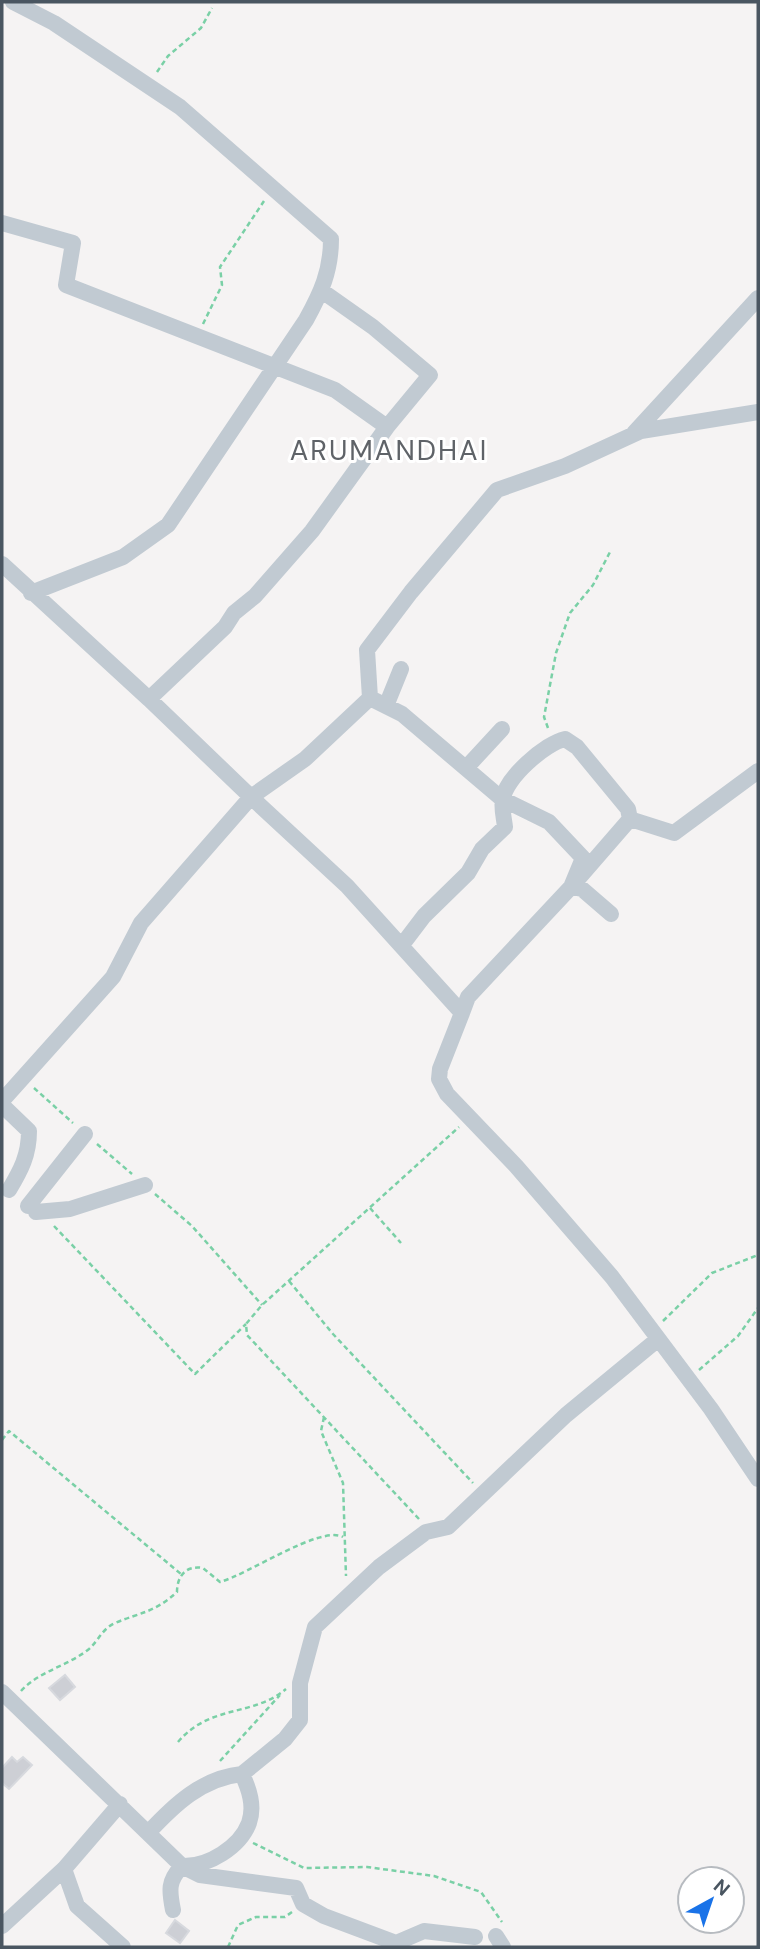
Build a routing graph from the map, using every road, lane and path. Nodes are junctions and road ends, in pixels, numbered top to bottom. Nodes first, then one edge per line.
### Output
1 (13, 2) edge
2 (212, 8) dead end
3 (153, 89) junction
4 (272, 190) junction
5 (2, 223) edge
6 (322, 291) junction
7 (758, 298) edge
8 (197, 334) junction
9 (275, 366) junction
10 (758, 412) edge
11 (387, 427) junction
12 (633, 435) junction
13 (610, 552) dead end
14 (2, 564) edge
15 (31, 593) junction
16 (401, 669) dead end
17 (370, 698) junction
18 (149, 699) junction
19 (386, 706) junction
20 (502, 729) dead end
21 (553, 741) junction
22 (466, 768) junction
23 (758, 771) edge
24 (251, 797) junction
25 (502, 799) junction
26 (630, 819) junction
27 (571, 887) junction
28 (611, 914) dead end
29 (402, 945) junction
30 (462, 1013) junction
31 (2, 1103) edge
32 (469, 1118) junction
33 (85, 1134) dead end
34 (145, 1185) dead end
35 (9, 1190) dead end
36 (370, 1208) junction
37 (32, 1209) junction
38 (401, 1242) dead end
39 (758, 1255) edge
40 (289, 1281) junction
41 (758, 1308) edge
42 (246, 1324) junction
43 (657, 1340) junction
44 (689, 1378) junction
45 (324, 1417) junction
46 (2, 1440) edge
47 (758, 1479) edge
48 (483, 1494) junction
49 (426, 1532) junction
50 (343, 1537) junction
51 (182, 1575) junction
52 (348, 1596) junction
53 (302, 1676) junction
54 (282, 1693) junction
55 (7, 1696) edge
56 (178, 1742) dead end
57 (220, 1761) dead end
58 (242, 1774) junction
59 (120, 1804) junction
60 (148, 1833) junction
61 (240, 1837) junction
62 (182, 1866) junction
63 (64, 1869) junction
64 (303, 1904) junction
65 (173, 1910) dead end
66 (2, 1926) edge
67 (475, 1937) dead end
68 (502, 1938) edge
69 (123, 1947) edge
70 (228, 1947) edge

1 - 3 street
2 - 3 path
3 - 4 street
4 - 6 street
4 - 8 path
5 - 8 street
6 - 9 street
6 - 11 street
7 - 12 street
8 - 9 street
9 - 11 street
9 - 15 street
10 - 12 street
11 - 18 street
12 - 17 street
13 - 21 path
14 - 15 street
15 - 18 street
16 - 19 street
17 - 19 street
17 - 24 street
18 - 24 street
19 - 22 street
20 - 22 street
21 - 25 street
21 - 26 street
22 - 25 street
23 - 26 street
24 - 29 street
24 - 31 street
25 - 27 street
25 - 29 street
26 - 27 street
27 - 28 street
27 - 30 street
29 - 30 street
30 - 32 street
31 - 35 street
32 - 36 path
32 - 43 street
33 - 37 street
34 - 37 street
36 - 38 path
36 - 40 path
37 - 42 path
39 - 43 path
40 - 42 path
40 - 48 path
41 - 44 path
42 - 45 path
43 - 44 street
43 - 48 street
44 - 47 street
45 - 49 path
45 - 50 path
46 - 51 path
48 - 49 street
49 - 52 street
50 - 51 path
50 - 52 path
51 - 55 path
52 - 53 street
53 - 54 path
53 - 58 street
54 - 56 path
54 - 57 path
55 - 59 street
58 - 60 street
58 - 61 street
59 - 60 street
59 - 63 street
60 - 62 street
61 - 62 street
61 - 68 path
62 - 64 street
62 - 65 street
63 - 66 street
63 - 69 street
64 - 67 street
64 - 70 path

